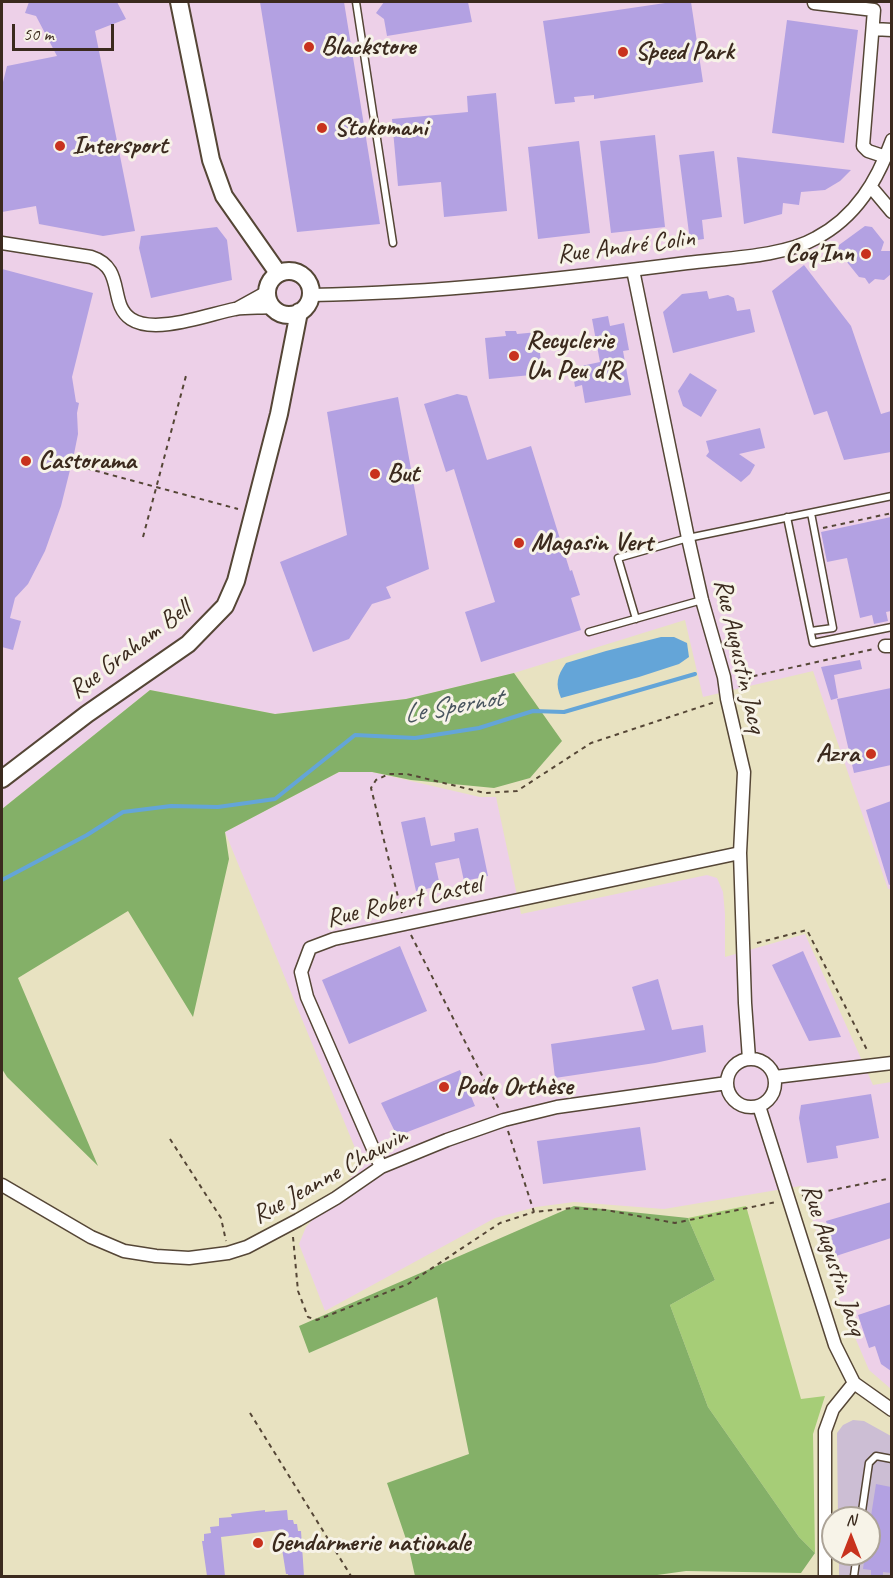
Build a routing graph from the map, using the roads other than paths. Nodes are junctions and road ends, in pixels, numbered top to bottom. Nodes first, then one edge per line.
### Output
1 (179, 2) edge
2 (356, 2) edge
3 (813, 2) edge
4 (873, 29) junction
5 (891, 30) edge
6 (891, 140) edge
7 (886, 157) junction
8 (871, 187) junction
9 (891, 212) edge
10 (2, 243) edge
11 (393, 243) dead end
12 (633, 270) junction
13 (278, 273) junction
14 (311, 295) junction
15 (272, 304) junction
16 (299, 312) junction
17 (290, 357) junction
18 (891, 496) edge
19 (811, 513) junction
20 (787, 517) junction
21 (688, 538) junction
22 (702, 600) junction
23 (636, 619) junction
24 (891, 627) edge
25 (589, 632) dead end
26 (811, 632) junction
27 (2, 779) edge
28 (740, 853) junction
29 (749, 1059) junction
30 (891, 1063) edge
31 (775, 1077) junction
32 (727, 1083) junction
33 (759, 1106) junction
34 (381, 1167) junction
35 (2, 1185) edge
36 (855, 1383) junction
37 (891, 1410) edge
38 (891, 1459) edge
39 (863, 1506) edge
40 (825, 1576) edge

1 - 13 street
2 - 11 lane
3 - 4 street
4 - 5 street
4 - 7 street
6 - 7 street, Rue André Colin
7 - 8 street, Rue André Colin
8 - 9 street
8 - 12 street, Rue André Colin
10 - 15 street
12 - 14 street, Rue André Colin
12 - 21 street, Rue Augustin Jacq
13 - 14 street
13 - 15 street
14 - 16 street
15 - 16 street
15 - 17 street, Rue Graham Bell
16 - 17 street, Rue Graham Bell
17 - 27 street, Rue Graham Bell
18 - 19 lane
19 - 20 lane
19 - 26 lane
20 - 21 lane
20 - 26 lane
21 - 22 street, Rue Augustin Jacq
21 - 23 lane
22 - 23 lane
22 - 28 street, Rue Augustin Jacq
23 - 25 lane
24 - 26 lane
28 - 29 street, Rue Augustin Jacq
28 - 34 street, Rue Robert Castel
29 - 31 street
29 - 32 street
30 - 31 street
31 - 33 street
32 - 33 street
32 - 34 street, Rue Jeanne Chauvin
33 - 36 street, Rue Augustin Jacq
34 - 35 street, Rue Jeanne Chauvin
36 - 37 street, Rue Augustin Jacq
36 - 40 street
38 - 39 lane

